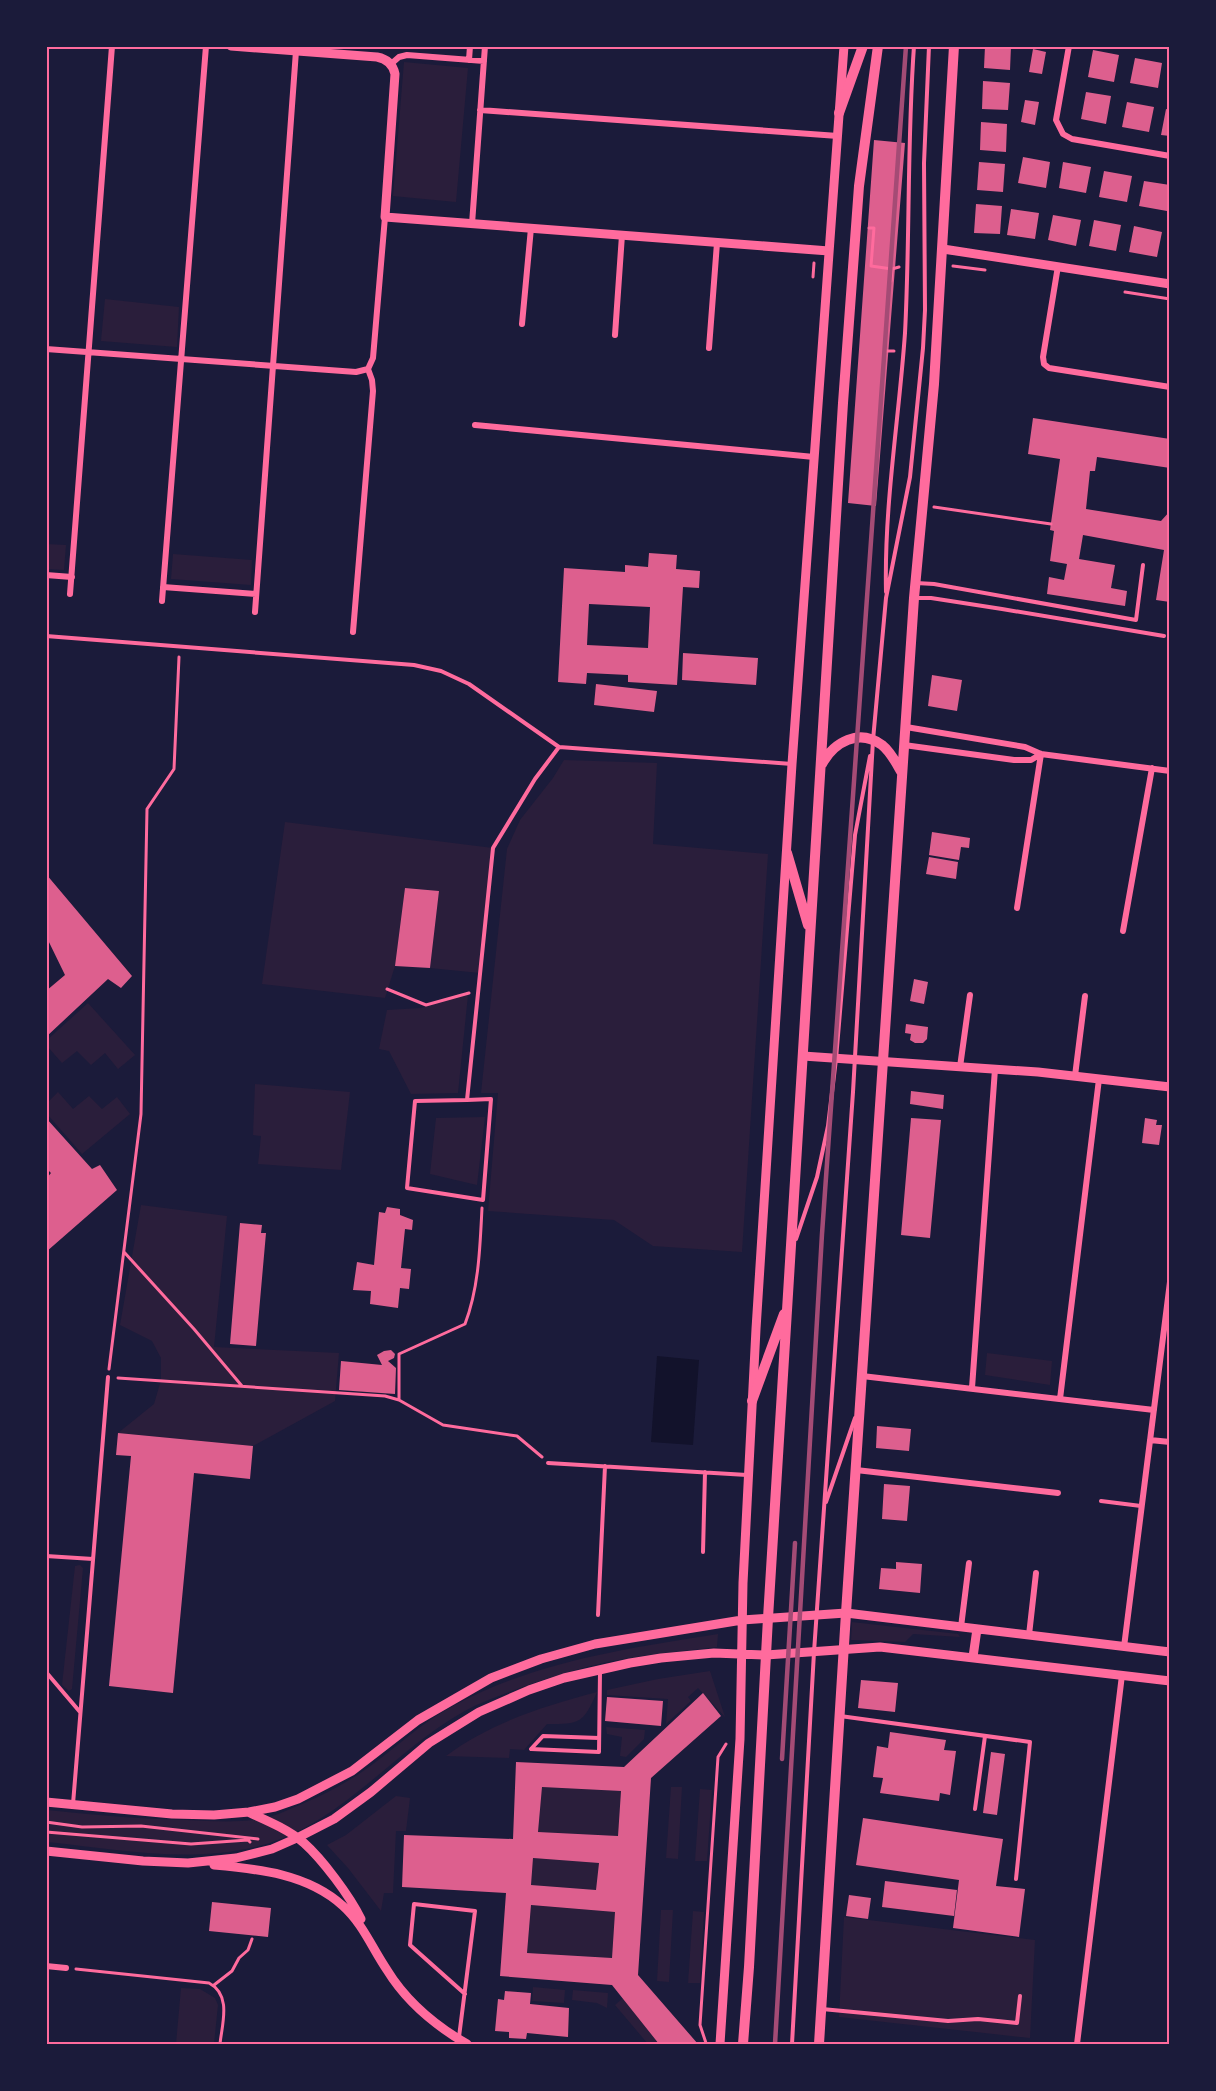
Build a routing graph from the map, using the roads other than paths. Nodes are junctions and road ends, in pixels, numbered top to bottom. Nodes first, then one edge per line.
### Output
1 (112, 46) edge
2 (206, 46) edge
3 (231, 46) edge
4 (470, 46) edge
5 (485, 46) edge
6 (844, 46) edge
7 (863, 46) edge
8 (878, 46) edge
9 (914, 46) edge
10 (929, 46) edge
11 (954, 46) edge
12 (1069, 46) edge
13 (296, 51) junction
14 (345, 51) edge
15 (469, 60) junction
16 (484, 61) junction
17 (391, 64) junction
18 (480, 110) junction
19 (839, 113) junction
20 (838, 136) junction
21 (1170, 156) edge
22 (384, 217) junction
23 (472, 224) junction
24 (531, 228) junction
25 (622, 235) junction
26 (717, 243) junction
27 (943, 249) junction
28 (830, 251) junction
29 (1058, 266) junction
30 (1170, 284) edge
31 (522, 324) dead end
32 (615, 335) dead end
33 (709, 348) dead end
34 (46, 349) edge
35 (88, 352) junction
36 (181, 359) junction
37 (273, 366) junction
38 (368, 369) junction
39 (1170, 387) edge
40 (475, 425) dead end
41 (814, 457) junction
42 (1143, 565) dead end
43 (46, 575) edge
44 (72, 577) junction
45 (916, 583) junction
46 (163, 587) junction
47 (70, 594) dead end
48 (256, 594) junction
49 (886, 598) junction
50 (914, 598) junction
51 (162, 601) dead end
52 (255, 612) dead end
53 (353, 632) dead end
54 (46, 636) edge
55 (1164, 636) dead end
56 (906, 727) junction
57 (873, 740) junction
58 (904, 745) junction
59 (559, 747) junction
60 (1041, 754) junction
61 (792, 764) junction
62 (820, 767) junction
63 (1152, 768) junction
64 (1170, 771) edge
65 (902, 774) junction
66 (787, 853) junction
67 (1017, 908) dead end
68 (1123, 931) dead end
69 (811, 934) junction
70 (970, 995) dead end
71 (1085, 996) dead end
72 (803, 1056) junction
73 (836, 1059) junction
74 (855, 1060) junction
75 (883, 1062) junction
76 (960, 1067) junction
77 (995, 1069) junction
78 (1075, 1076) junction
79 (1099, 1078) junction
80 (1170, 1087) edge
81 (467, 1100) junction
82 (792, 1250) junction
83 (1170, 1282) edge
84 (788, 1302) junction
85 (862, 1376) junction
86 (108, 1377) road end
87 (972, 1388) junction
88 (1060, 1399) junction
89 (752, 1401) junction
90 (860, 1402) junction
91 (1154, 1410) junction
92 (1150, 1440) junction
93 (1170, 1442) edge
94 (548, 1463) road end
95 (605, 1466) junction
96 (856, 1470) junction
97 (705, 1472) junction
98 (748, 1475) junction
99 (1058, 1493) dead end
100 (1101, 1501) dead end
101 (1142, 1506) junction
102 (823, 1508) junction
103 (703, 1552) dead end
104 (46, 1556) edge
105 (93, 1558) junction
106 (969, 1563) dead end
107 (1036, 1573) dead end
108 (846, 1613) junction
109 (598, 1615) dead end
110 (816, 1616) junction
111 (768, 1618) junction
112 (742, 1620) junction
113 (961, 1627) junction
114 (977, 1629) junction
115 (1029, 1635) junction
116 (1124, 1647) junction
117 (843, 1650) junction
118 (814, 1652) junction
119 (1170, 1652) edge
120 (742, 1654) junction
121 (766, 1655) junction
122 (974, 1657) junction
123 (600, 1669) junction
124 (46, 1672) edge
125 (1122, 1675) junction
126 (1170, 1681) edge
127 (80, 1712) junction
128 (839, 1716) junction
129 (985, 1736) junction
130 (599, 1738) junction
131 (46, 1802) edge
132 (73, 1804) junction
133 (975, 1809) dead end
134 (249, 1812) junction
135 (297, 1839) junction
136 (46, 1851) edge
137 (188, 1863) junction
138 (1016, 1879) dead end
139 (368, 1938) junction
140 (46, 1966) edge
141 (66, 1968) dead end
142 (465, 1994) junction
143 (1020, 1996) dead end
144 (821, 2009) junction
145 (463, 2042) edge
146 (720, 2044) edge
147 (742, 2044) edge
148 (792, 2044) edge
149 (819, 2044) edge
150 (1077, 2044) edge
151 (1082, 2044) edge

1 - 35 street
2 - 36 street
3 - 13 street
4 - 15 street
5 - 16 street
6 - 19 street
7 - 19 main road
8 - 62 main road
9 - 49 lane
10 - 49 lane
11 - 27 main road
12 - 21 street
13 - 14 street
13 - 37 street
14 - 17 street
15 - 16 street
15 - 17 street
16 - 18 street
17 - 22 street
18 - 20 street
18 - 23 street
19 - 20 street
20 - 28 street
22 - 23 street
22 - 38 street
23 - 24 street
24 - 25 street
24 - 31 street
25 - 26 street
25 - 32 street
26 - 28 street
26 - 33 street
27 - 29 street
27 - 45 main road
28 - 41 street
29 - 30 street
29 - 39 street
34 - 35 street
35 - 36 street
35 - 44 street
36 - 37 street
36 - 46 street
37 - 38 street
37 - 48 street
38 - 53 street
40 - 41 street
41 - 61 street
42 - 45 lane
43 - 44 street
44 - 47 street
45 - 50 main road
46 - 48 street
46 - 51 street
48 - 52 street
49 - 57 lane
50 - 55 lane
50 - 56 main road
54 - 59 lane
56 - 58 main road
56 - 60 street
57 - 62 main road
57 - 65 main road
57 - 73 lane
57 - 74 lane
58 - 60 street
58 - 65 main road
59 - 61 lane
59 - 81 lane
60 - 63 street
60 - 67 street
61 - 66 street
62 - 69 main road
63 - 64 street
63 - 68 street
65 - 75 main road
66 - 69 main road
66 - 89 street
69 - 72 main road
70 - 76 street
71 - 78 street
72 - 73 street
72 - 82 main road
73 - 74 street
73 - 82 lane
74 - 75 street
74 - 102 lane
75 - 76 street
75 - 85 main road
76 - 77 street
77 - 78 street
77 - 87 street
78 - 79 street
79 - 80 street
79 - 88 street
81 - 81 lane
82 - 84 main road
83 - 91 street
84 - 89 main road
84 - 111 main road
85 - 87 street
85 - 90 main road
86 - 105 lane
87 - 88 street
88 - 91 street
89 - 98 street
90 - 96 main road
90 - 102 lane
91 - 92 street
92 - 93 street
92 - 101 street
94 - 95 lane
95 - 97 lane
95 - 109 lane
96 - 99 street
96 - 108 main road
97 - 98 lane
97 - 103 lane
98 - 112 street
100 - 101 lane
101 - 116 street
102 - 110 lane
104 - 105 lane
105 - 127 lane
106 - 113 street
107 - 115 street
108 - 110 street
108 - 113 street
108 - 117 main road
110 - 111 street
110 - 118 lane
111 - 112 street
111 - 121 main road
112 - 120 street
112 - 134 street
113 - 114 street
114 - 115 street
114 - 122 street
115 - 116 street
116 - 119 street
117 - 118 street
117 - 122 street
117 - 128 main road
118 - 121 street
118 - 148 lane
120 - 121 street
120 - 123 street
120 - 146 street
121 - 147 main road
122 - 125 street
123 - 130 lane
123 - 135 street
124 - 127 lane
125 - 126 street
125 - 150 street
127 - 132 lane
128 - 129 lane
128 - 144 main road
129 - 133 lane
129 - 138 lane
130 - 130 lane
131 - 132 street
132 - 134 street
134 - 135 street
135 - 137 street
135 - 139 street
136 - 137 street
137 - 139 street
139 - 145 street
140 - 141 street
142 - 142 lane
142 - 145 lane
143 - 144 lane
144 - 149 main road
150 - 151 street

